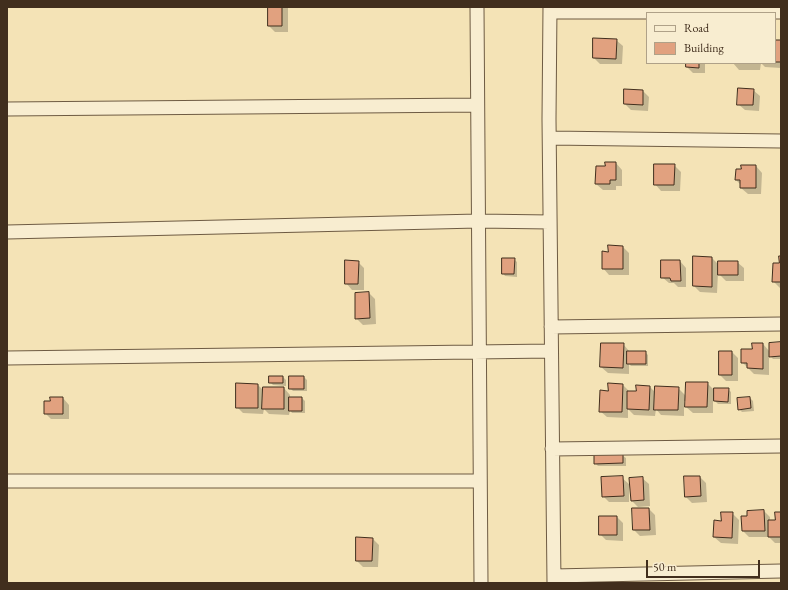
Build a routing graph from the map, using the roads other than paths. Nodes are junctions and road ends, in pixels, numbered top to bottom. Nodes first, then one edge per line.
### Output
1 (477, 7) edge
2 (550, 9) edge
3 (781, 12) edge
4 (477, 105) junction
5 (7, 109) edge
6 (550, 138) junction
7 (781, 141) edge
8 (478, 221) junction
9 (550, 222) junction
10 (7, 232) edge
11 (781, 324) edge
12 (551, 327) junction
13 (479, 351) junction
14 (552, 351) junction
15 (7, 358) edge
16 (781, 446) edge
17 (552, 449) junction
18 (7, 481) edge
19 (480, 481) junction
20 (781, 570) edge
21 (554, 580) edge
22 (481, 583) edge

1 - 4 street
2 - 3 street
2 - 6 street
4 - 5 street
4 - 8 street
6 - 7 street
6 - 9 street
8 - 9 street
8 - 10 street
8 - 13 street
9 - 12 street
11 - 12 street
12 - 14 street
13 - 14 street
13 - 15 street
13 - 19 street
14 - 17 street
16 - 17 street
17 - 21 street
18 - 19 street
19 - 22 street
20 - 21 street

